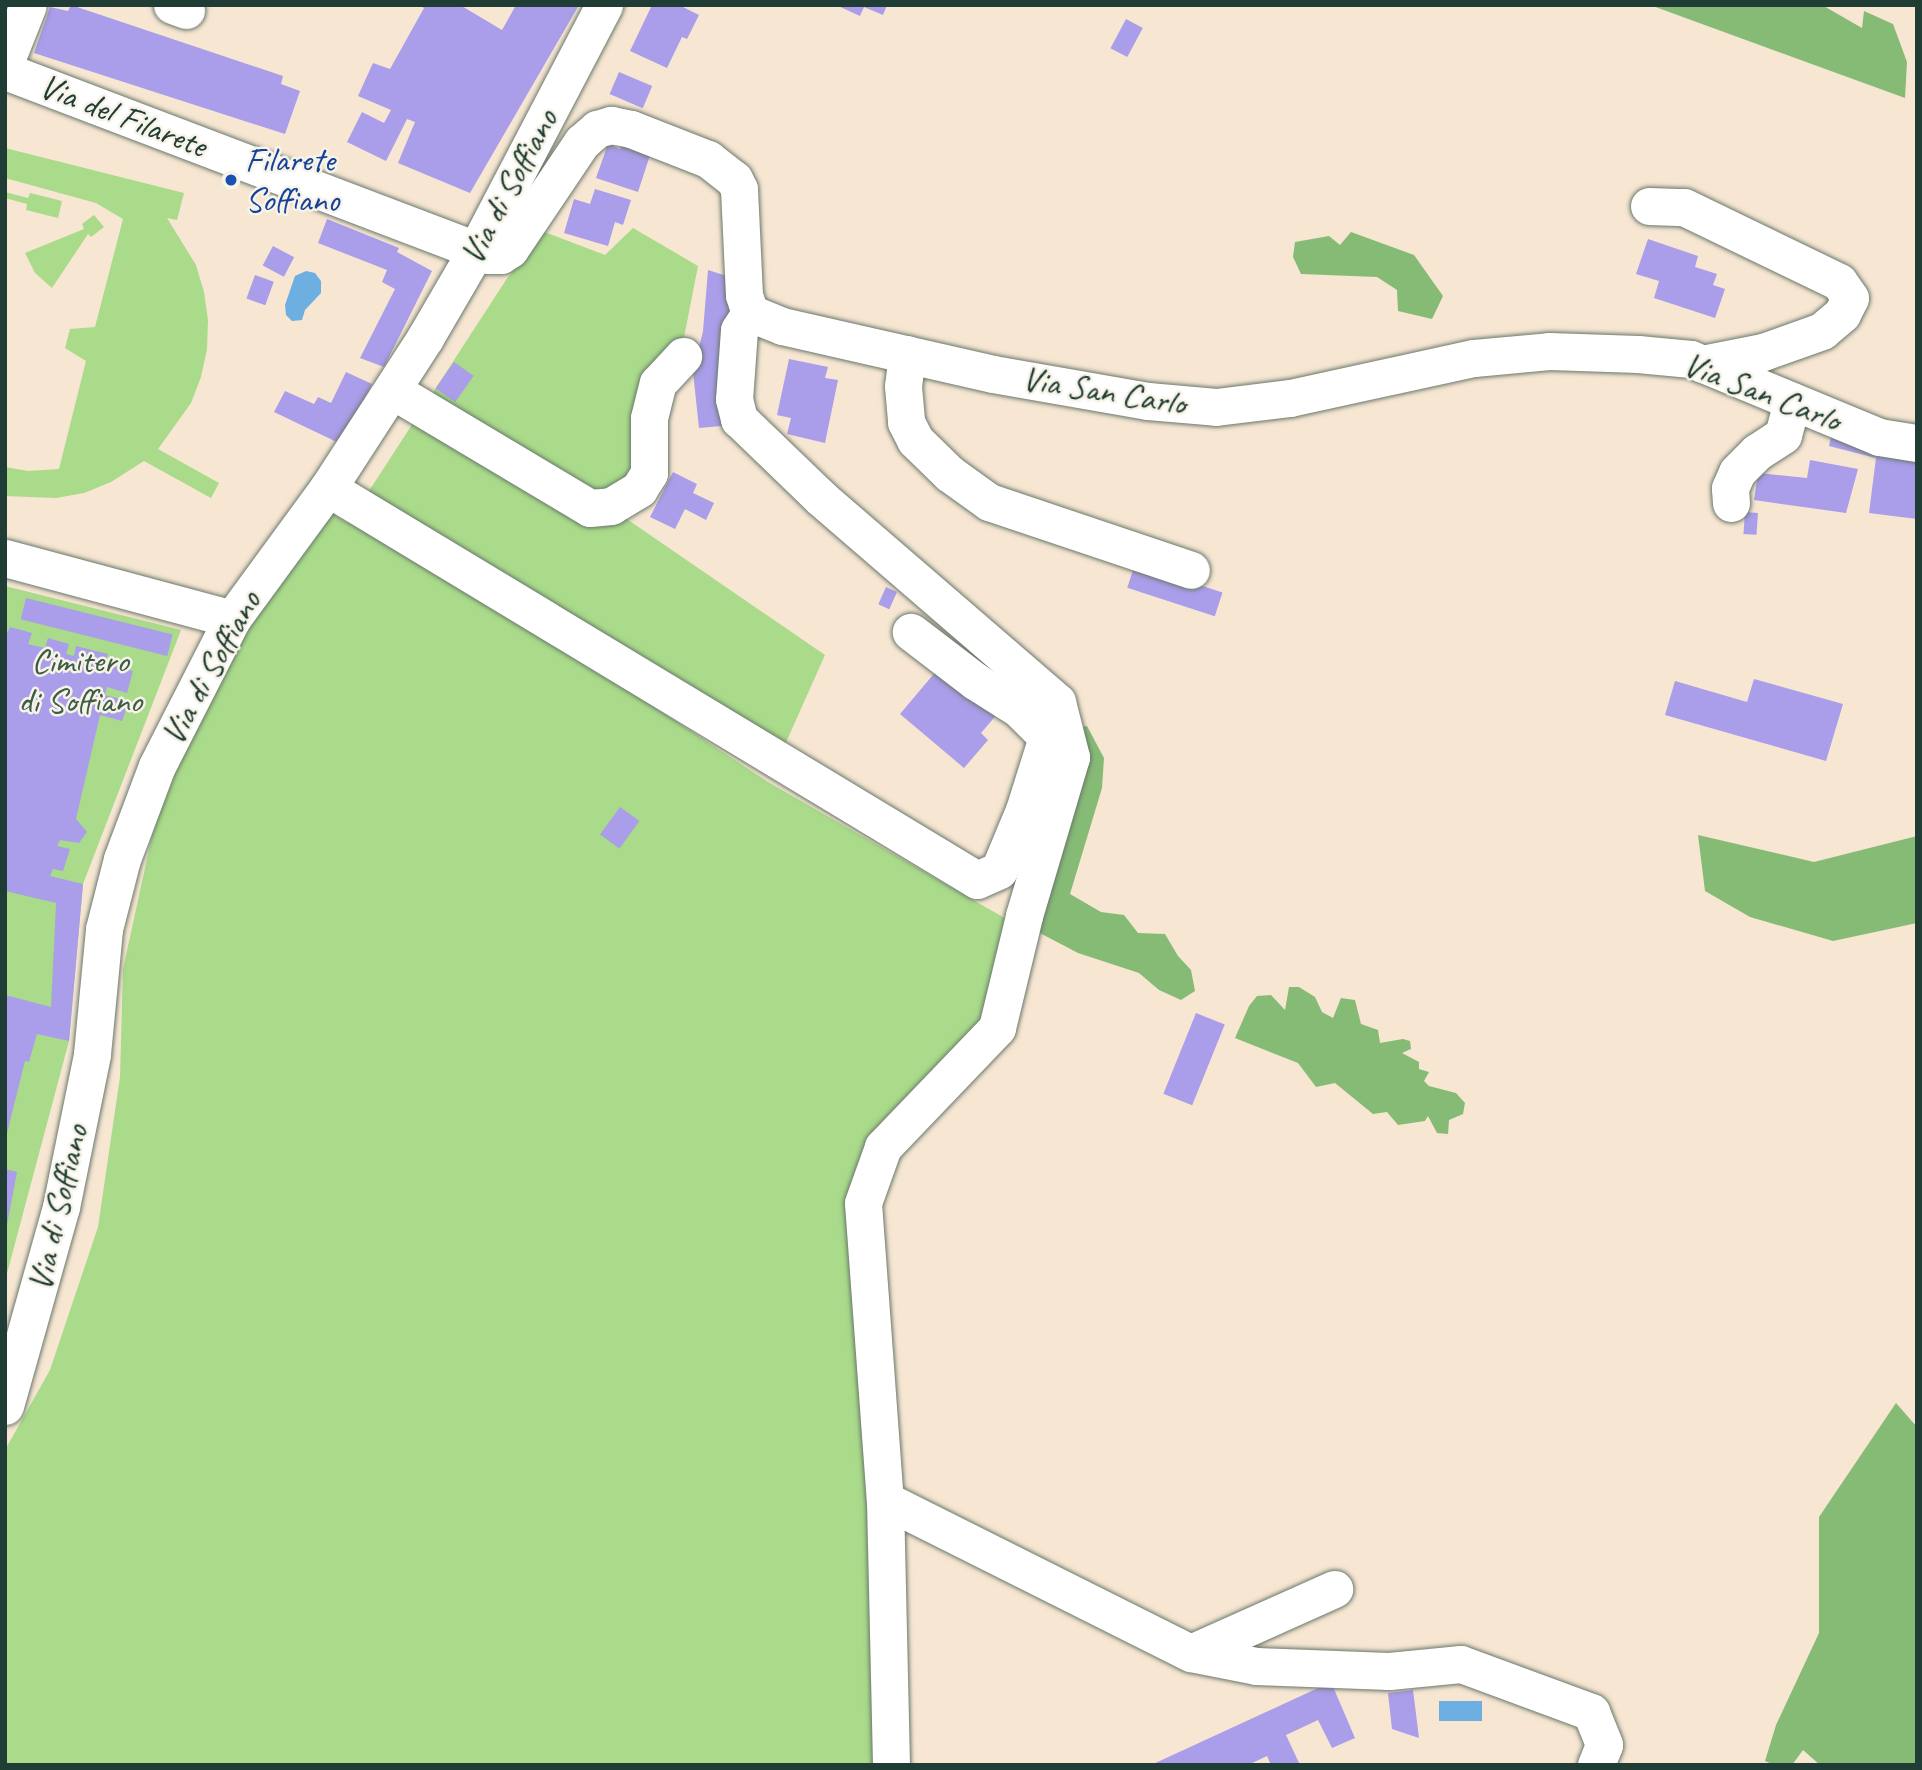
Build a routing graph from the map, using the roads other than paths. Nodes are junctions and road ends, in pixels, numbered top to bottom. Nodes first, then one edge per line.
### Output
1 (28, 5) edge
2 (604, 5) edge
3 (5, 63) edge
4 (5, 71) edge
5 (1649, 206) dead end
6 (475, 252) junction
7 (750, 313) junction
8 (907, 354) junction
9 (682, 356) dead end
10 (1702, 364) junction
11 (392, 390) junction
12 (1792, 401) junction
13 (1917, 443) edge
14 (328, 488) junction
15 (1731, 503) dead end
16 (5, 558) edge
17 (1191, 570) dead end
18 (232, 619) junction
19 (911, 632) dead end
20 (5, 1406) edge
21 (885, 1500) junction
22 (1334, 1589) dead end
23 (1191, 1653) junction
24 (891, 1765) edge
25 (1596, 1765) edge

1 - 3 street
2 - 6 street, Via di Soffiano
4 - 6 street, Via del Filarete
5 - 10 street
6 - 7 street
6 - 11 street, Via di Soffiano
7 - 8 street, Via San Carlo
7 - 21 street
8 - 10 street, Via San Carlo
8 - 17 street
9 - 11 street
10 - 12 street, Via San Carlo
11 - 14 street, Via di Soffiano
12 - 13 street, Via San Carlo
12 - 15 street
14 - 18 street, Via di Soffiano
14 - 19 street
16 - 18 street
18 - 20 street, Via di Soffiano
21 - 23 street
21 - 24 street
22 - 23 street
23 - 25 street

